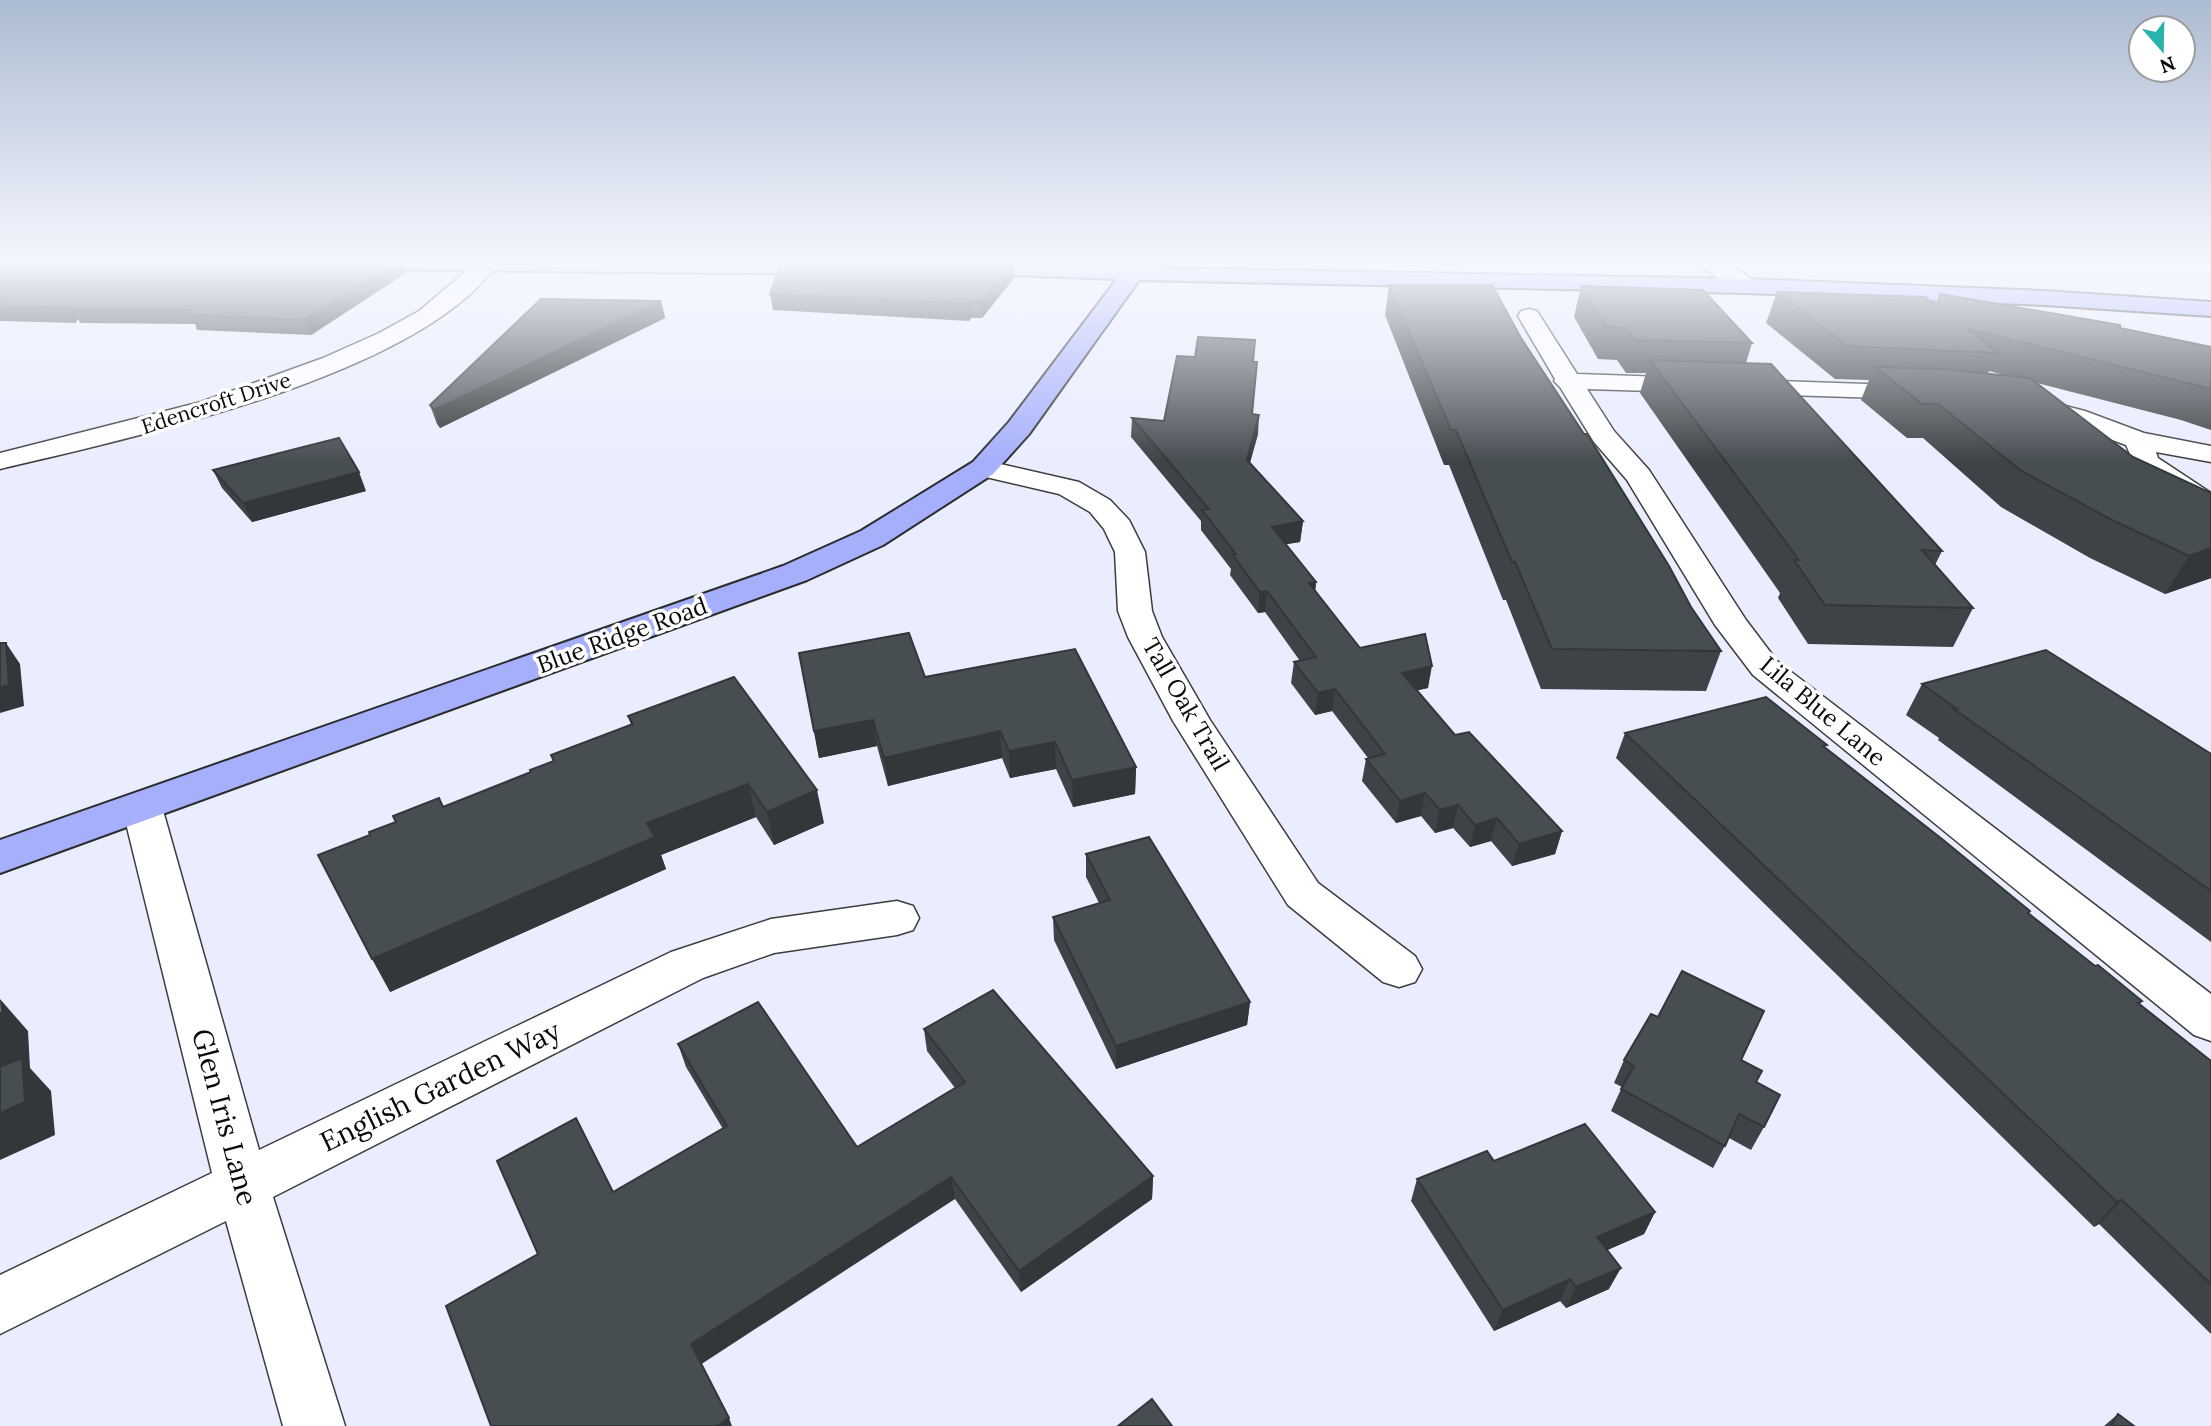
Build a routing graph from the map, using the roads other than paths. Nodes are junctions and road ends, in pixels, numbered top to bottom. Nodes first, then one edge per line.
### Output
1 (405, 328) edge
2 (1092, 328) edge
3 (1536, 328) edge
4 (1566, 381) junction
5 (1940, 393) edge
6 (2016, 401) edge
7 (2138, 440) junction
8 (2211, 454) edge
9 (0, 461) edge
10 (983, 468) junction
11 (2211, 506) edge
12 (142, 807) junction
13 (0, 857) edge
14 (897, 918) dead end
15 (1399, 969) dead end
16 (2211, 1021) edge
17 (242, 1184) junction
18 (0, 1305) edge
19 (314, 1426) edge

1 - 9 street, Edencroft Drive
2 - 10 main road, Blue Ridge Road
3 - 4 street, Lila Blue Lane
4 - 5 street
4 - 16 street, Lila Blue Lane
6 - 7 street
7 - 8 street
7 - 11 street
10 - 12 main road, Blue Ridge Road
10 - 15 street, Tall Oak Trail
12 - 13 main road, Blue Ridge Road
12 - 17 street, Glen Iris Lane
14 - 17 street, English Garden Way
17 - 18 street, English Garden Way
17 - 19 street, Glen Iris Lane

